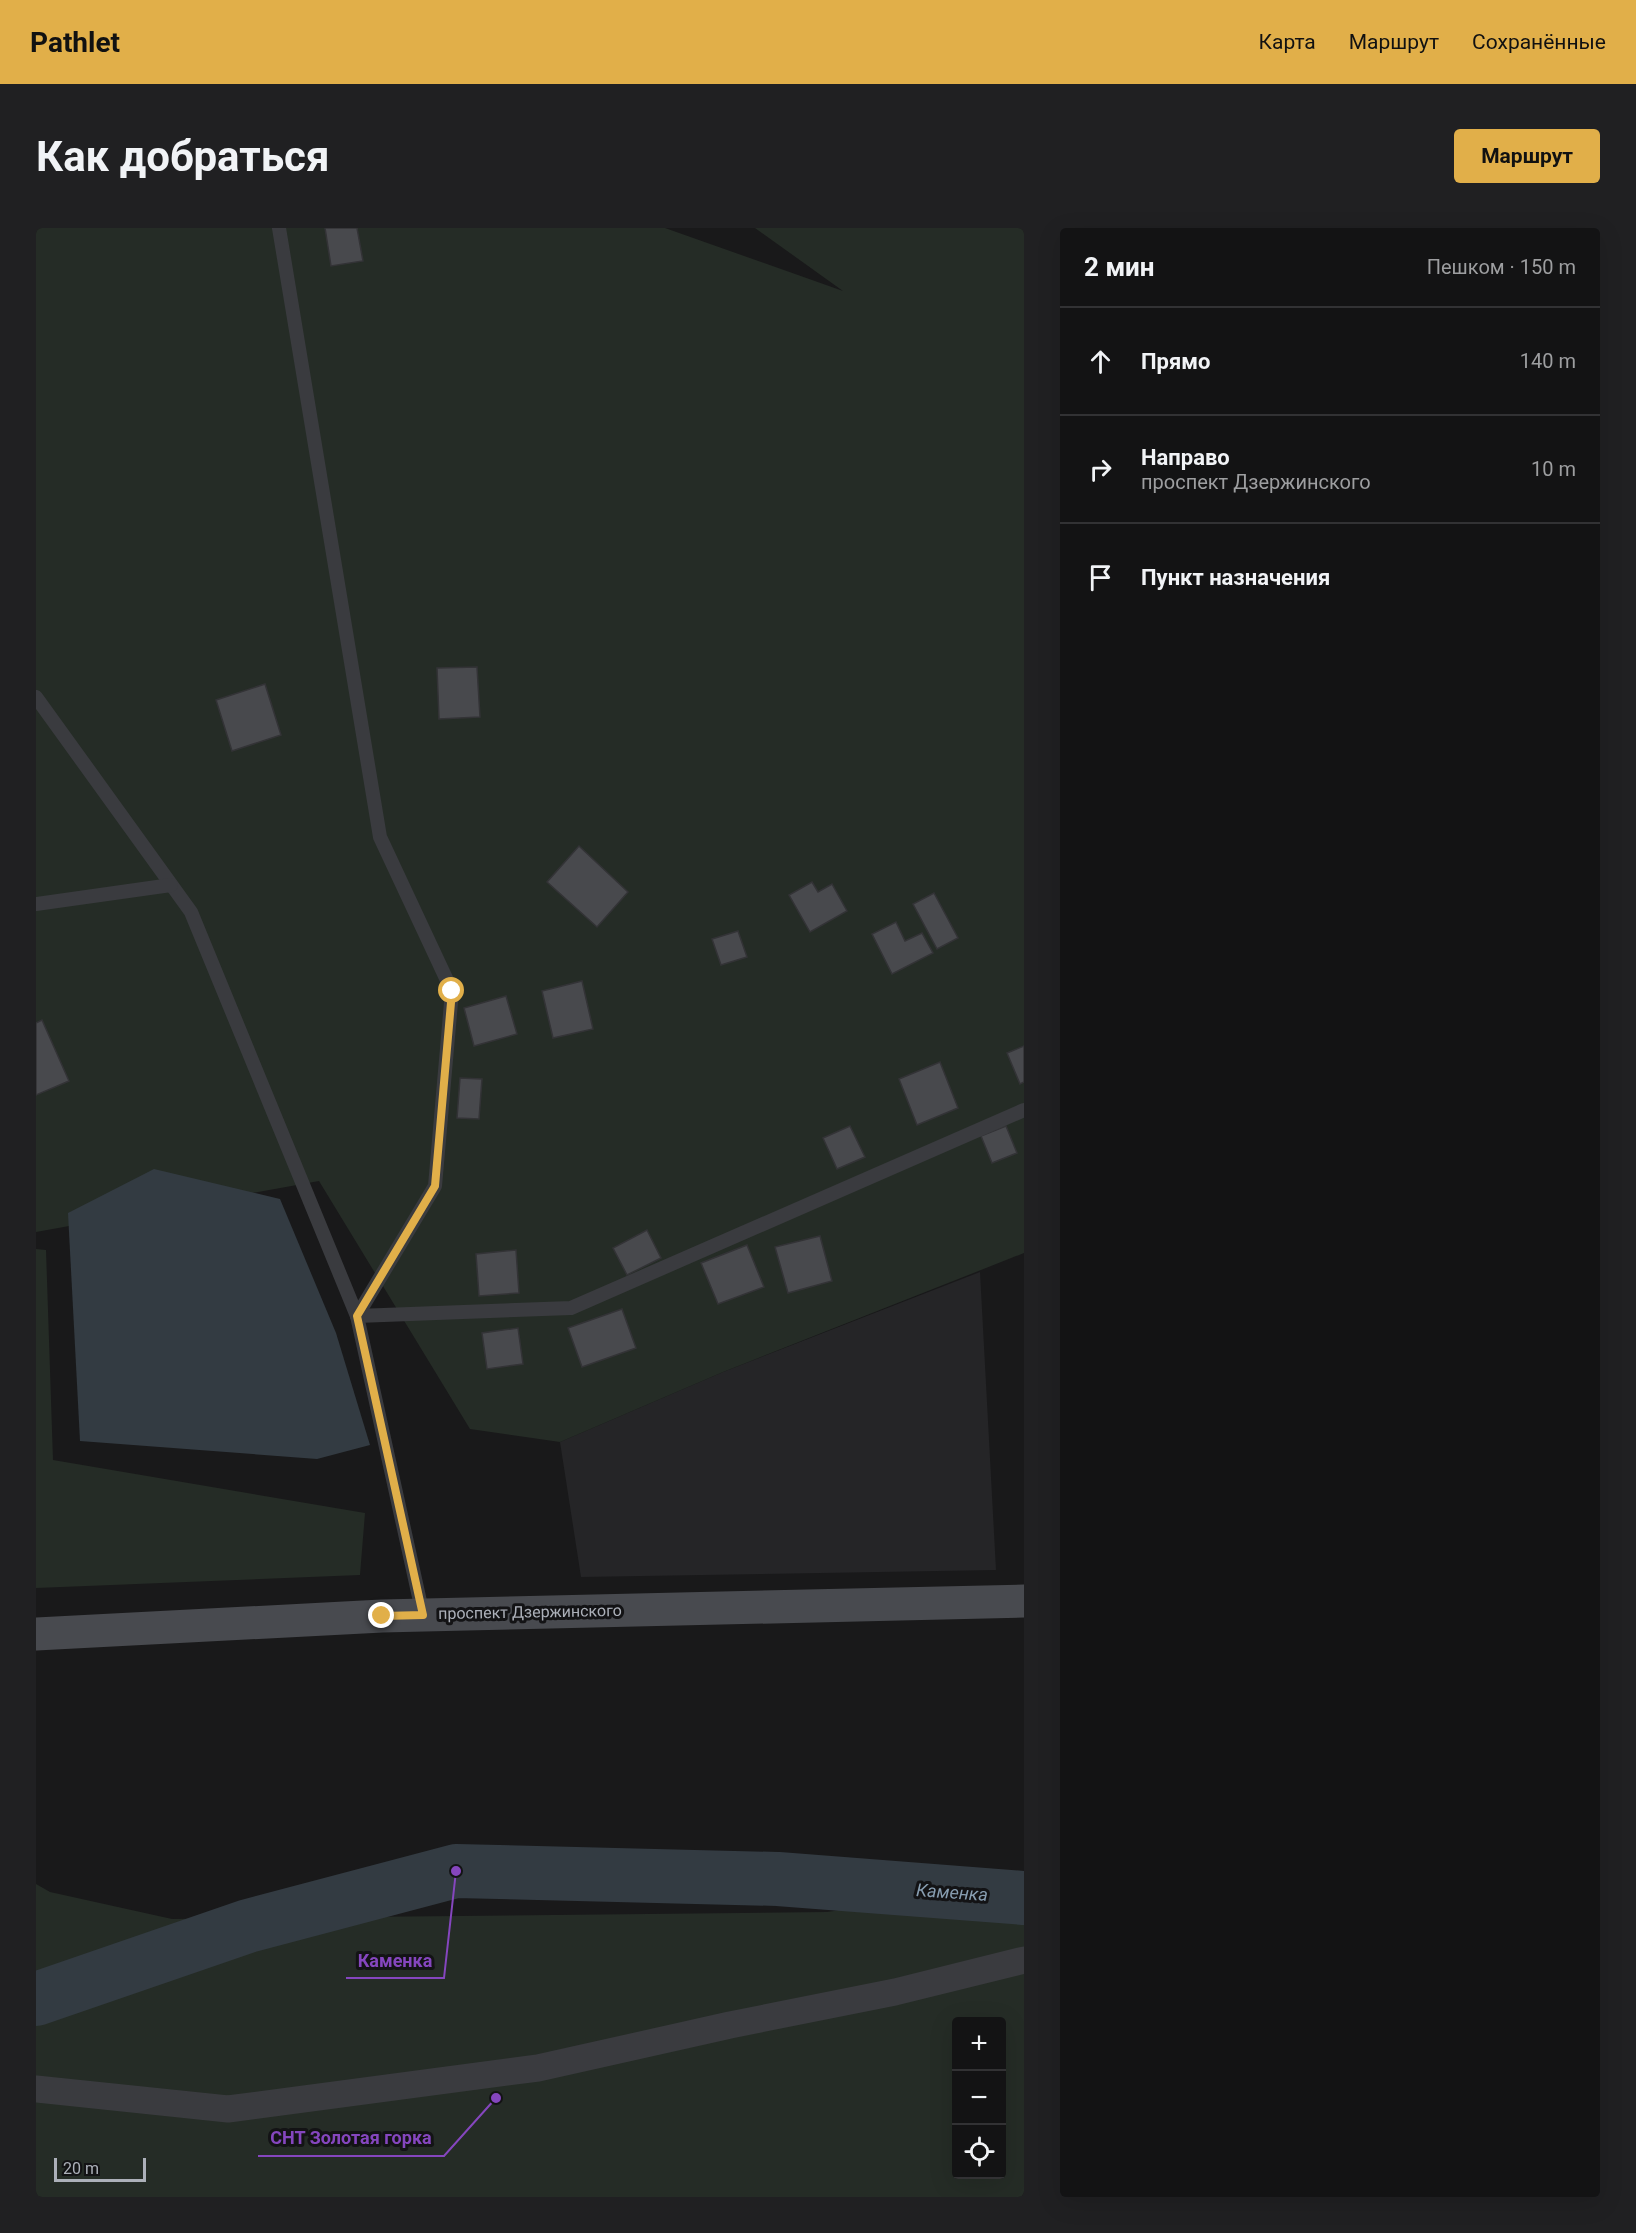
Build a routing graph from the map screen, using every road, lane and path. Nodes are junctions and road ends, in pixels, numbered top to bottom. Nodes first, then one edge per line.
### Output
1 (279, 228) edge
2 (36, 697) edge
3 (171, 885) junction
4 (36, 904) edge
5 (1024, 1110) edge
6 (357, 1316) junction
7 (1024, 1600) edge
8 (423, 1615) junction
9 (36, 1634) edge
10 (1024, 1960) edge
11 (36, 2089) edge

1 - 6 lane
2 - 3 lane
3 - 4 lane
3 - 6 lane
5 - 6 lane
6 - 8 lane
7 - 8 street, проспект Дзержинского
8 - 9 street, проспект Дзержинского
10 - 11 street

